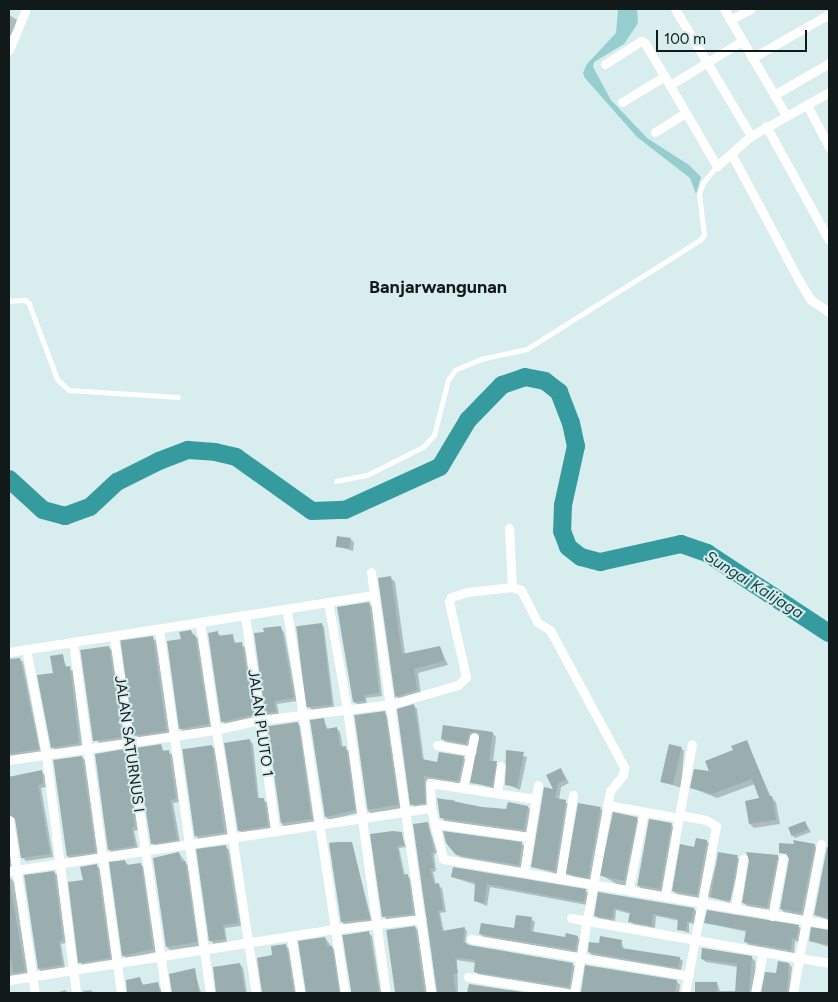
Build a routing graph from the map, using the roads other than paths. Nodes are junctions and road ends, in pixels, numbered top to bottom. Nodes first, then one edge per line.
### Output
1 (26, 9) edge
2 (675, 9) edge
3 (724, 9) edge
4 (751, 9) edge
5 (829, 14) edge
6 (730, 20) junction
7 (742, 41) junction
8 (9, 50) edge
9 (752, 58) junction
10 (705, 62) junction
11 (605, 64) dead end
12 (829, 64) edge
13 (665, 76) junction
14 (670, 85) junction
15 (829, 92) edge
16 (774, 95) junction
17 (622, 102) dead end
18 (807, 105) junction
19 (685, 113) junction
20 (786, 115) junction
21 (766, 126) junction
22 (655, 132) dead end
23 (751, 136) junction
24 (829, 147) edge
25 (732, 156) junction
26 (717, 166) junction
27 (829, 240) edge
28 (9, 302) edge
29 (829, 312) edge
30 (178, 397) dead end
31 (336, 480) dead end
32 (509, 528) dead end
33 (370, 572) dead end
34 (512, 587) junction
35 (374, 595) junction
36 (328, 602) junction
37 (287, 611) junction
38 (245, 616) junction
39 (200, 624) junction
40 (159, 630) junction
41 (114, 638) junction
42 (73, 643) junction
43 (26, 649) junction
44 (9, 652) edge
45 (392, 704) junction
46 (347, 710) junction
47 (301, 714) junction
48 (260, 720) junction
49 (214, 730) junction
50 (173, 736) junction
51 (474, 737) dead end
52 (129, 741) junction
53 (692, 744) dead end
54 (437, 745) dead end
55 (88, 748) junction
56 (472, 751) junction
57 (46, 755) junction
58 (9, 760) edge
59 (501, 766) dead end
60 (538, 785) dead end
61 (463, 788) junction
62 (497, 793) junction
63 (573, 795) dead end
64 (535, 799) junction
65 (607, 805) junction
66 (430, 808) junction
67 (644, 811) junction
68 (405, 812) junction
69 (680, 817) junction
70 (362, 818) junction
71 (9, 820) edge
72 (437, 824) junction
73 (320, 825) junction
74 (275, 830) junction
75 (529, 837) junction
76 (232, 838) junction
77 (821, 844) dead end
78 (187, 845) junction
79 (143, 850) junction
80 (102, 857) junction
81 (783, 858) dead end
82 (743, 859) dead end
83 (59, 864) junction
84 (13, 870) edge
85 (524, 872) junction
86 (560, 878) junction
87 (594, 883) junction
88 (629, 888) junction
89 (665, 894) junction
90 (701, 902) junction
91 (735, 909) junction
92 (772, 916) junction
93 (571, 918) dead end
94 (421, 919) junction
95 (586, 921) junction
96 (806, 922) junction
97 (379, 924) junction
98 (829, 924) edge
99 (336, 929) junction
100 (291, 936) junction
101 (471, 939) dead end
102 (694, 940) junction
103 (249, 942) junction
104 (202, 949) junction
105 (763, 952) junction
106 (160, 956) junction
107 (799, 958) junction
108 (580, 959) junction
109 (829, 963) edge
110 (117, 964) junction
111 (73, 972) junction
112 (688, 976) junction
113 (32, 977) junction
114 (468, 977) dead end
115 (9, 980) edge
116 (35, 993) edge
117 (76, 993) edge
118 (121, 993) edge
119 (166, 993) edge
120 (210, 993) edge
121 (256, 993) edge
122 (300, 993) edge
123 (345, 993) edge
124 (386, 993) edge
125 (431, 993) edge
126 (567, 993) edge
127 (574, 993) edge
128 (685, 993) edge
129 (755, 993) edge
130 (792, 993) edge

1 - 8 street
2 - 10 street
3 - 6 street
4 - 6 street
5 - 9 street
6 - 7 street
7 - 9 street
7 - 10 street
9 - 16 street
10 - 14 street
10 - 23 street
11 - 13 street
12 - 16 street
13 - 14 street
13 - 17 street
14 - 19 street
15 - 18 street
16 - 20 street
18 - 20 street
18 - 24 street
19 - 22 street
19 - 26 street
20 - 21 street
21 - 23 street
21 - 27 street
23 - 25 street
25 - 26 street
25 - 29 street
26 - 31 lane
28 - 30 lane
32 - 34 street
33 - 35 street
34 - 45 street
34 - 65 street
35 - 36 street
35 - 45 street
36 - 37 street
36 - 46 street
37 - 38 street
37 - 47 street
38 - 39 street
38 - 48 street, JALAN PLUTO 1
39 - 40 street
39 - 49 street
40 - 41 street
40 - 50 street
41 - 42 street
41 - 52 street, JALAN SATURNUS I
42 - 43 street
42 - 55 street
43 - 44 street
43 - 57 street
45 - 46 street
45 - 68 street
46 - 47 street
46 - 70 street
47 - 48 street
47 - 73 street
48 - 49 street
48 - 74 street, JALAN PLUTO 1
49 - 50 street
49 - 76 street
50 - 52 street
50 - 78 street
51 - 56 street
52 - 55 street
52 - 79 street, JALAN SATURNUS I
53 - 69 street
54 - 56 street
55 - 57 street
55 - 80 street
56 - 61 street
57 - 58 street
57 - 83 street
59 - 62 street
60 - 64 street
61 - 62 street
61 - 66 street
62 - 64 street
63 - 86 street
64 - 75 street
65 - 67 street
65 - 87 street
66 - 68 street
66 - 72 street
67 - 69 street
67 - 88 street
68 - 70 street
68 - 94 street
69 - 89 street
69 - 90 street
70 - 73 street
70 - 97 street
71 - 84 street
72 - 75 street
72 - 85 street
73 - 74 street
73 - 99 street
74 - 76 street
75 - 85 street
76 - 78 street
76 - 103 street
77 - 96 street
78 - 79 street
78 - 104 street
79 - 80 street
79 - 106 street, JALAN SATURNUS I
80 - 83 street
80 - 110 street
81 - 92 street
82 - 91 street
83 - 84 street
83 - 111 street
84 - 113 street
85 - 86 street
86 - 87 street
87 - 88 street
87 - 95 street
88 - 89 street
89 - 90 street
90 - 91 street
90 - 102 street
91 - 92 street
92 - 96 street
93 - 95 street
94 - 97 street
94 - 125 street
95 - 102 street
95 - 108 street
96 - 98 street
96 - 107 street
97 - 99 street
97 - 124 street
99 - 100 street
99 - 123 street
100 - 103 street
100 - 122 street
101 - 108 street
102 - 105 street
102 - 112 street
103 - 104 street
103 - 121 street
104 - 106 street
104 - 120 street
105 - 107 street
105 - 129 street
106 - 110 street
106 - 119 street, JALAN SATURNUS I
107 - 109 street
107 - 130 street
108 - 112 street
108 - 127 street
110 - 111 street
110 - 118 street
111 - 113 street
111 - 117 street
112 - 128 street
113 - 115 street
113 - 116 street
114 - 126 street

